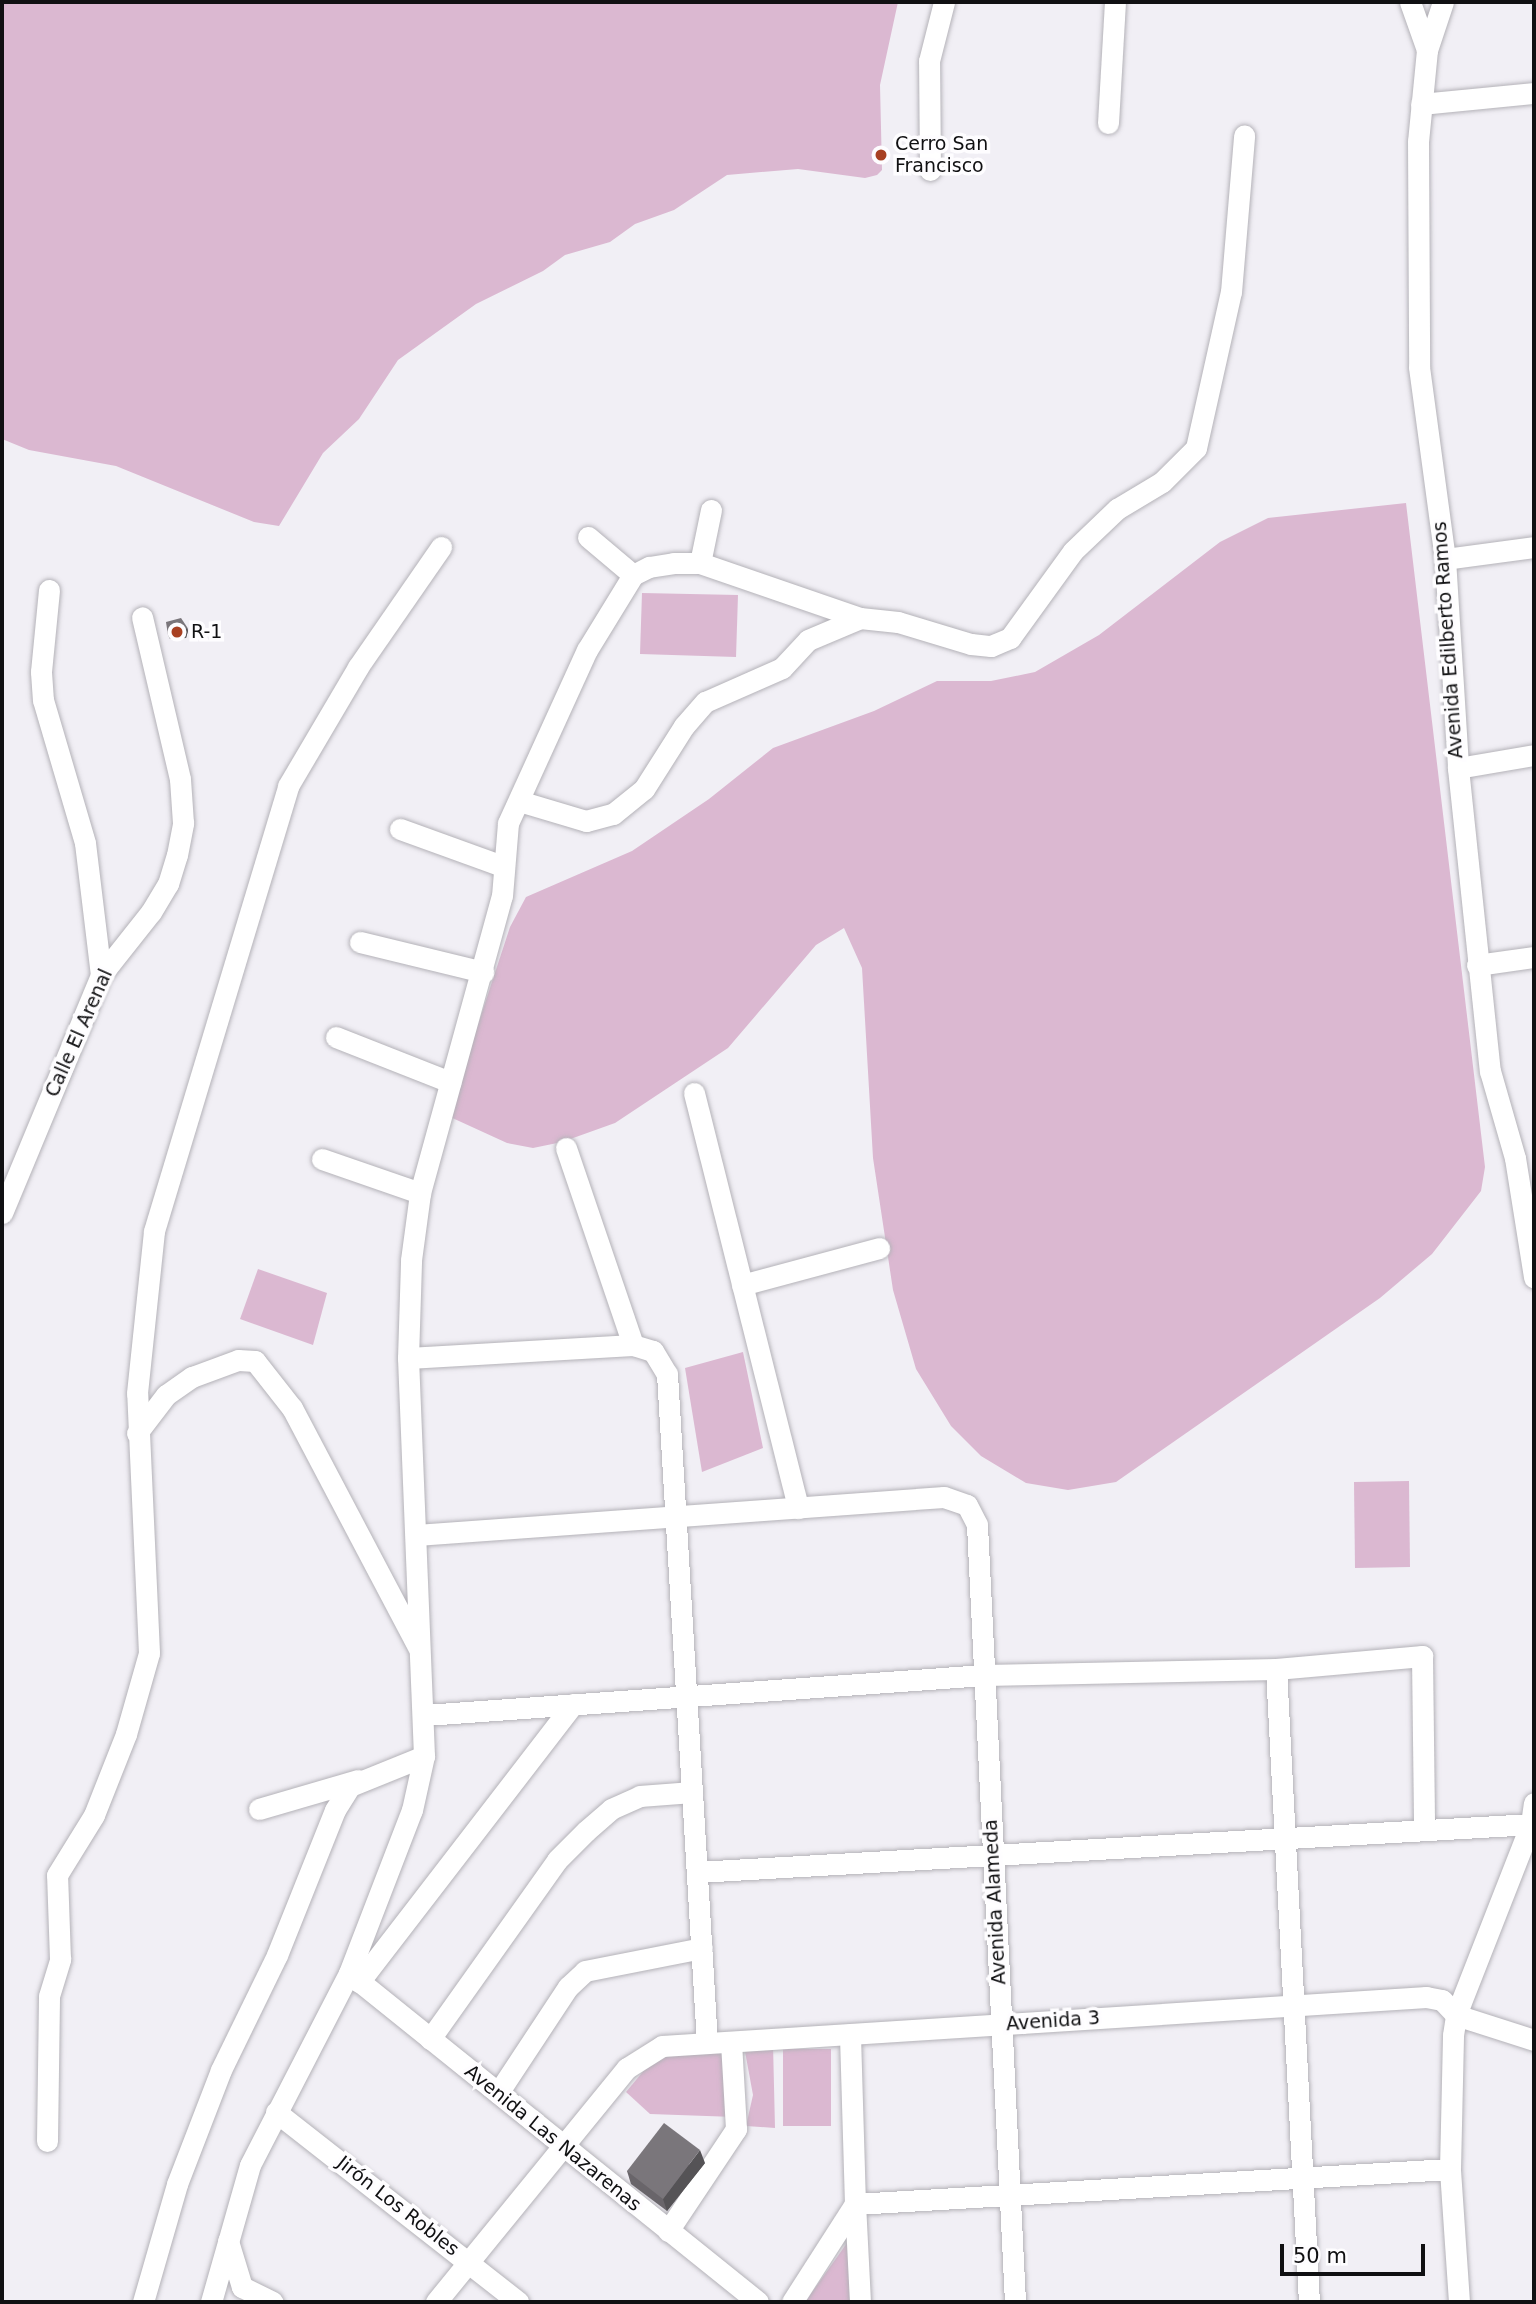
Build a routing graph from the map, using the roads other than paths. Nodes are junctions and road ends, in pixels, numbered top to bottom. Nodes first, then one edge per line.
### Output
1 (944, 2) edge
2 (1115, 2) edge
3 (1410, 2) edge
4 (1444, 3) edge
5 (1427, 50) junction
6 (1534, 93) edge
7 (1421, 104) junction
8 (1108, 123) dead end
9 (1244, 136) dead end
10 (930, 170) dead end
11 (711, 510) dead end
12 (588, 537) dead end
13 (441, 547) dead end
14 (1534, 547) edge
15 (1445, 559) junction
16 (700, 564) junction
17 (633, 575) junction
18 (49, 590) dead end
19 (142, 617) dead end
20 (860, 618) junction
21 (1534, 755) edge
22 (1458, 768) junction
23 (519, 801) junction
24 (400, 829) dead end
25 (502, 866) junction
26 (360, 942) dead end
27 (1534, 957) edge
28 (1477, 965) junction
29 (483, 972) junction
30 (101, 975) junction
31 (336, 1037) dead end
32 (450, 1082) junction
33 (694, 1093) dead end
34 (566, 1148) dead end
35 (1525, 1156) edge
36 (322, 1159) dead end
37 (420, 1194) junction
38 (2, 1213) edge
39 (879, 1248) dead end
40 (1534, 1277) edge
41 (742, 1285) junction
42 (633, 1345) junction
43 (408, 1358) junction
44 (137, 1433) junction
45 (799, 1508) junction
46 (676, 1517) junction
47 (416, 1535) junction
48 (422, 1655) junction
49 (1276, 1668) junction
50 (985, 1675) junction
51 (686, 1695) junction
52 (573, 1704) junction
53 (425, 1714) junction
54 (424, 1756) junction
55 (368, 1777) junction
56 (692, 1792) junction
57 (1534, 1803) edge
58 (260, 1809) dead end
59 (1531, 1824) junction
60 (1424, 1830) junction
61 (1286, 1838) junction
62 (993, 1856) junction
63 (697, 1872) junction
64 (702, 1948) junction
65 (354, 1978) junction
66 (1295, 2006) junction
67 (1456, 2015) junction
68 (1001, 2024) junction
69 (850, 2034) junction
70 (430, 2039) junction
71 (1534, 2040) edge
72 (731, 2042) junction
73 (707, 2043) junction
74 (498, 2093) junction
75 (276, 2112) junction
76 (47, 2141) dead end
77 (564, 2147) junction
78 (1450, 2169) junction
79 (1304, 2174) junction
80 (1010, 2194) junction
81 (855, 2204) junction
82 (668, 2231) junction
83 (227, 2239) junction
84 (468, 2261) junction
85 (143, 2302) edge
86 (211, 2302) edge
87 (272, 2302) edge
88 (436, 2302) edge
89 (518, 2302) edge
90 (758, 2302) edge
91 (792, 2302) edge
92 (860, 2302) edge
93 (1015, 2302) edge
94 (1309, 2302) edge
95 (1459, 2302) edge

1 - 10 street
2 - 8 street
3 - 5 street
4 - 5 street, Avenida Edilberto Ramos
5 - 7 street, Avenida Edilberto Ramos
6 - 7 street
7 - 15 street, Avenida Edilberto Ramos
9 - 20 street
11 - 16 street
12 - 17 street
13 - 44 street
14 - 15 street
15 - 22 street, Avenida Edilberto Ramos
16 - 17 street
16 - 20 street
17 - 23 street
18 - 30 street
19 - 30 street, Calle El Arenal
20 - 23 street
21 - 22 street
22 - 28 street, Avenida Edilberto Ramos
23 - 25 street
24 - 25 street
25 - 29 street
26 - 29 street
27 - 28 street
28 - 35 street, Avenida Edilberto Ramos
29 - 32 street
30 - 38 street, Calle El Arenal
31 - 32 street
32 - 37 street
33 - 41 street
34 - 42 street
35 - 40 street, Avenida Edilberto Ramos
36 - 37 street
37 - 43 street
39 - 41 street
41 - 45 street
42 - 43 street
42 - 46 street
43 - 47 street
44 - 48 street
44 - 76 street
45 - 46 street
45 - 50 street, Avenida Alameda
46 - 47 street
46 - 51 street
47 - 48 street
48 - 53 street
49 - 50 street
49 - 60 street
49 - 61 street
50 - 51 street
50 - 62 street, Avenida Alameda
51 - 52 street
51 - 56 street
52 - 53 street
52 - 65 street
53 - 54 street
54 - 55 street
54 - 65 street
55 - 58 street
55 - 85 street
56 - 63 street
56 - 70 street
57 - 59 street
59 - 60 street
59 - 67 street
60 - 61 street
61 - 62 street
61 - 66 street
62 - 63 street
62 - 68 street, Avenida Alameda
63 - 64 street
64 - 73 street
64 - 74 street
65 - 70 street, Avenida Las Nazarenas
65 - 75 street
66 - 67 street, Avenida 3
66 - 68 street, Avenida 3
66 - 79 street
67 - 71 street, Avenida 3
67 - 78 street
68 - 69 street, Avenida 3
68 - 80 street, Avenida Alameda
69 - 72 street, Avenida 3
69 - 81 street
70 - 74 street, Avenida Las Nazarenas
72 - 73 street, Avenida 3
72 - 82 street
73 - 77 street, Avenida 3
74 - 77 street, Avenida Las Nazarenas
75 - 83 street
75 - 84 street, Jirón Los Robles
77 - 82 street, Avenida Las Nazarenas
77 - 84 street
78 - 79 street
78 - 95 street
79 - 80 street
79 - 94 street
80 - 81 street
80 - 93 street, Avenida Alameda
81 - 91 street
81 - 92 street
82 - 90 street, Avenida Las Nazarenas
83 - 86 street
83 - 87 street
84 - 88 street
84 - 89 street, Jirón Los Robles

